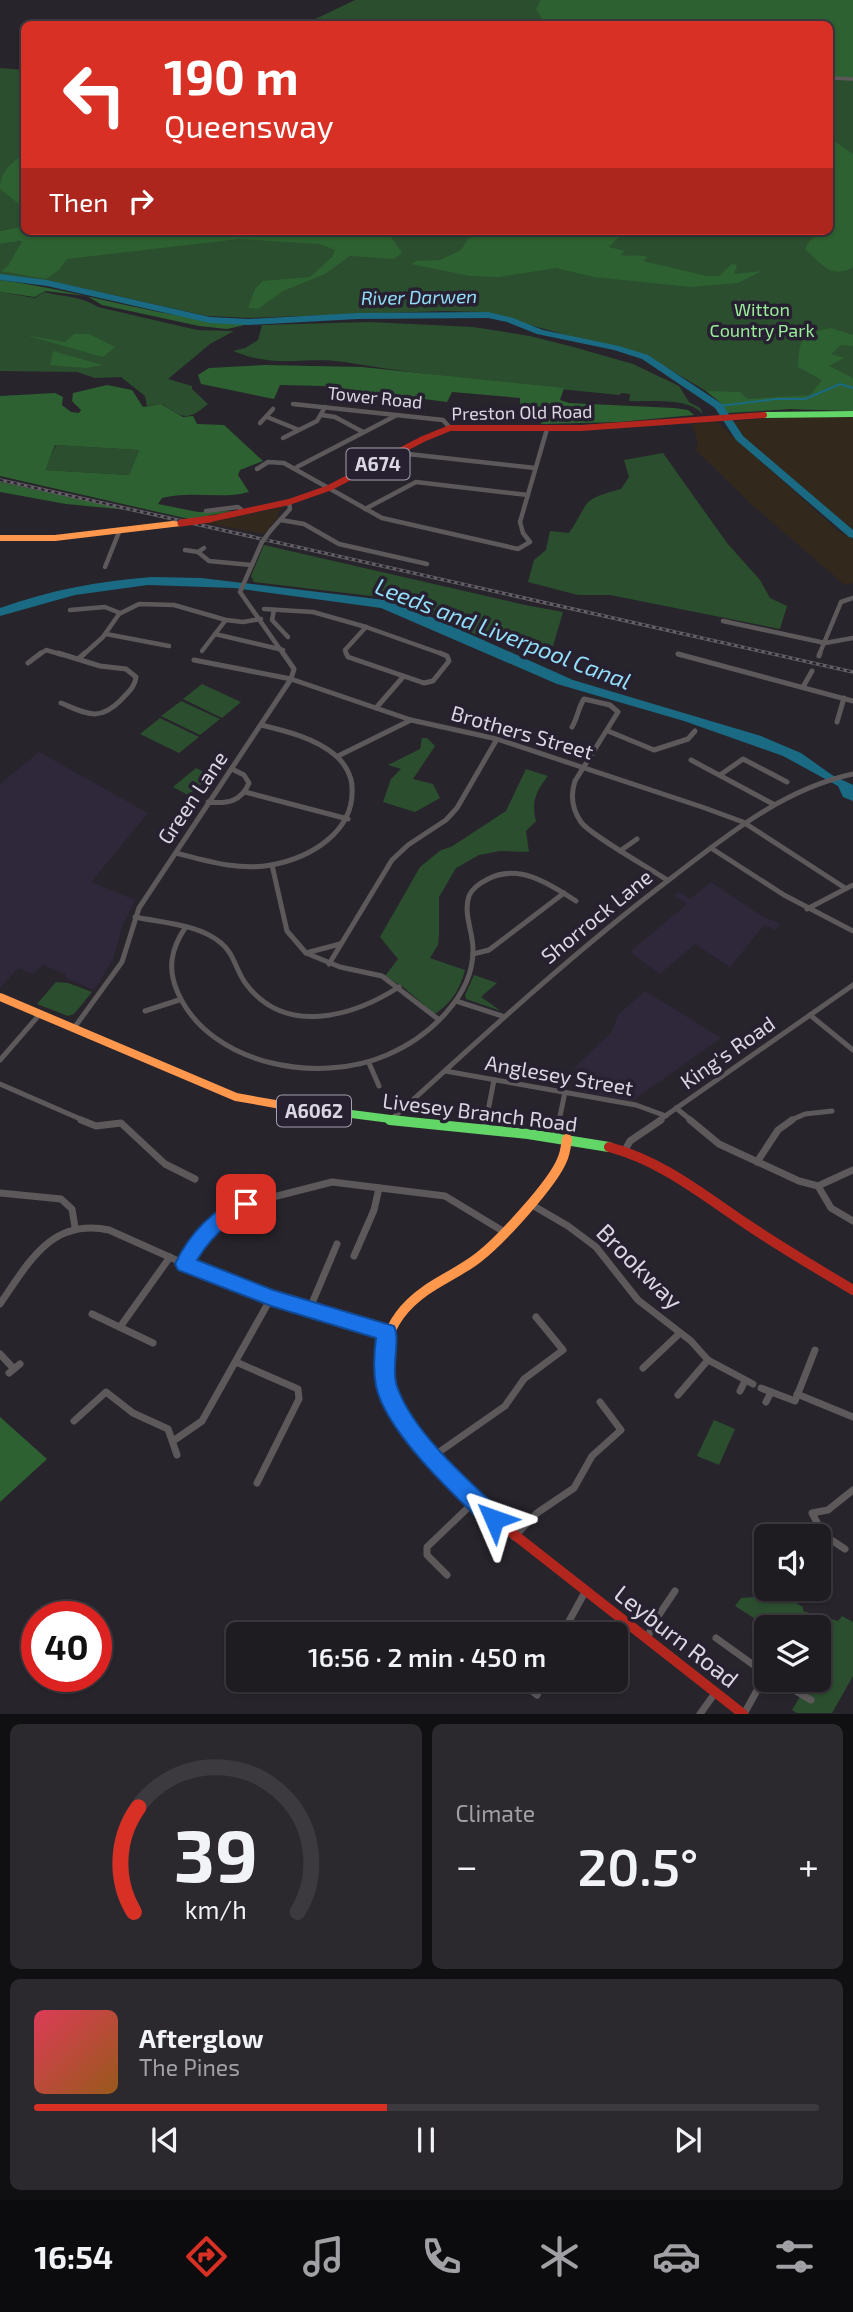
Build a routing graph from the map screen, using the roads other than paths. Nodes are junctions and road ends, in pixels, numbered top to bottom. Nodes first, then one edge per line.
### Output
1 (833, 78) edge
2 (853, 79) edge
3 (293, 404) dead end
4 (325, 407) junction
5 (273, 409) dead end
6 (853, 414) edge
7 (322, 415) junction
8 (397, 415) junction
9 (267, 417) junction
10 (260, 423) dead end
11 (450, 428) junction
12 (547, 429) junction
13 (299, 430) junction
14 (363, 432) junction
15 (284, 438) dead end
16 (399, 453) junction
17 (297, 467) junction
18 (535, 468) junction
19 (257, 469) dead end
20 (329, 488) junction
21 (528, 495) junction
22 (289, 502) junction
23 (365, 509) junction
24 (281, 520) junction
25 (271, 530) joint
26 (118, 532) junction
27 (0, 538) edge
28 (530, 542) joint
29 (204, 548) dead end
30 (185, 550) dead end
31 (198, 552) junction
32 (427, 564) dead end
33 (251, 565) junction
34 (105, 567) dead end
35 (241, 590) joint
36 (853, 598) edge
37 (264, 608) dead end
38 (70, 610) dead end
39 (274, 610) junction
40 (120, 613) junction
41 (261, 619) junction
42 (225, 621) junction
43 (723, 621) dead end
44 (366, 627) junction
45 (106, 634) junction
46 (215, 634) junction
47 (288, 637) dead end
48 (853, 638) edge
49 (825, 643) junction
50 (169, 646) dead end
51 (283, 650) junction
52 (202, 651) dead end
53 (678, 654) dead end
54 (819, 656) dead end
55 (78, 659) junction
56 (194, 660) dead end
57 (28, 663) dead end
58 (813, 671) dead end
59 (403, 677) junction
60 (291, 679) junction
61 (803, 687) junction
62 (844, 698) junction
63 (853, 701) edge
64 (61, 703) dead end
65 (376, 708) junction
66 (411, 720) junction
67 (837, 722) dead end
68 (261, 725) junction
69 (572, 727) dead end
70 (608, 732) junction
71 (695, 732) dead end
72 (497, 739) junction
73 (338, 756) junction
74 (691, 760) dead end
75 (585, 767) junction
76 (232, 769) junction
77 (853, 774) edge
78 (720, 775) junction
79 (787, 782) dead end
80 (245, 792) junction
81 (208, 802) junction
82 (773, 804) junction
83 (348, 819) junction
84 (743, 822) junction
85 (637, 839) dead end
86 (711, 848) junction
87 (620, 851) junction
88 (176, 853) junction
89 (272, 865) junction
90 (667, 880) junction
91 (853, 885) edge
92 (845, 888) junction
93 (564, 893) junction
94 (576, 901) dead end
95 (807, 909) junction
96 (135, 917) junction
97 (185, 928) junction
98 (853, 931) edge
99 (340, 944) junction
100 (306, 953) junction
101 (473, 954) junction
102 (329, 964) junction
103 (853, 985) edge
104 (400, 987) junction
105 (0, 997) edge
106 (179, 1000) junction
107 (456, 1001) junction
108 (145, 1011) dead end
109 (40, 1014) junction
110 (810, 1015) junction
111 (502, 1016) junction
112 (438, 1019) junction
113 (74, 1028) junction
114 (853, 1051) edge
115 (0, 1060) edge
116 (369, 1063) junction
117 (445, 1071) junction
118 (494, 1080) junction
119 (0, 1084) edge
120 (379, 1086) dead end
121 (565, 1092) junction
122 (676, 1108) junction
123 (832, 1111) dead end
124 (666, 1116) junction
125 (392, 1120) junction
126 (484, 1130) junction
127 (555, 1138) junction
128 (567, 1139) junction
129 (625, 1150) junction
130 (757, 1161) junction
131 (853, 1170) edge
132 (195, 1179) dead end
133 (818, 1186) junction
134 (379, 1188) junction
135 (0, 1192) edge
136 (529, 1203) junction
137 (853, 1221) edge
138 (75, 1227) junction
139 (506, 1233) junction
140 (337, 1244) dead end
141 (354, 1256) dead end
142 (170, 1258) junction
143 (184, 1264) junction
144 (853, 1290) edge
145 (271, 1298) junction
146 (0, 1304) edge
147 (310, 1308) junction
148 (92, 1314) dead end
149 (536, 1317) dead end
150 (120, 1327) junction
151 (387, 1332) junction
152 (680, 1334) junction
153 (153, 1343) dead end
154 (815, 1350) dead end
155 (0, 1354) edge
156 (708, 1360) junction
157 (236, 1362) junction
158 (643, 1368) dead end
159 (15, 1369) dead end
160 (761, 1388) dead end
161 (740, 1391) dead end
162 (771, 1392) junction
163 (797, 1394) junction
164 (678, 1395) dead end
165 (600, 1402) dead end
166 (766, 1402) dead end
167 (853, 1417) edge
168 (74, 1421) dead end
169 (176, 1439) junction
170 (177, 1455) dead end
171 (432, 1457) junction
172 (257, 1483) dead end
173 (853, 1490) edge
174 (475, 1501) junction
175 (816, 1524) edge
176 (514, 1537) junction
177 (831, 1541) edge
178 (845, 1549) dead end
179 (447, 1575) dead end
180 (676, 1591) dead end
181 (585, 1592) junction
182 (569, 1622) edge
183 (716, 1638) dead end
184 (648, 1641) junction
185 (797, 1692) edge
186 (715, 1693) junction
187 (811, 1700) dead end
188 (700, 1713) edge
189 (744, 1713) edge

1 - 2 street
3 - 4 street, Tower Road
4 - 7 street
4 - 8 street, Tower Road
5 - 9 street
6 - 12 main road, Preston Old Road / A674
7 - 13 street
7 - 14 street
8 - 11 street, Tower Road
8 - 14 street
9 - 10 street
9 - 13 street
11 - 12 main road, Preston Old Road / A674
11 - 16 main road, Preston Old Road / A674
12 - 18 street
13 - 15 street
14 - 17 street
16 - 18 street
16 - 20 main road, Preston Old Road / A674
17 - 19 street
17 - 20 street
18 - 21 street
20 - 22 main road, Preston Old Road / A674
20 - 23 street
21 - 23 street
21 - 28 street
22 - 24 street
22 - 26 main road, Preston Old Road / A674, bridge
23 - 28 street
24 - 25 street
24 - 32 street
25 - 33 street, bridge
26 - 27 main road, Preston Old Road / A674
26 - 34 street
29 - 31 street
30 - 31 street
31 - 33 street
33 - 35 street
35 - 41 street
36 - 49 street
37 - 39 street
38 - 40 street
39 - 44 street
39 - 47 street
40 - 42 street
40 - 45 street
41 - 42 street
41 - 51 street
42 - 46 street
43 - 49 street
44 - 59 street
44 - 59 street
45 - 50 street
45 - 55 street
46 - 51 street
46 - 52 street
48 - 49 street
49 - 54 street
51 - 60 street
53 - 61 street
55 - 57 street
55 - 64 street
56 - 60 street, Brothers Street
58 - 61 street
59 - 65 street
60 - 65 street, Brothers Street
60 - 68 street, Green Lane
61 - 62 street
62 - 63 street
62 - 67 street
65 - 66 street, Brothers Street
66 - 72 street, Brothers Street
66 - 73 street
68 - 73 street
68 - 76 street, Green Lane
69 - 70 street
70 - 71 street
70 - 75 street
72 - 75 street, Brothers Street
72 - 99 street
73 - 83 street
74 - 78 street
75 - 84 street, Brothers Street
75 - 87 street
76 - 80 street
76 - 81 street, Green Lane
77 - 82 street, Shorrock Lane
78 - 79 street
78 - 82 street
80 - 81 street
80 - 83 street
81 - 88 street, Green Lane
82 - 84 street, Shorrock Lane
83 - 89 street
84 - 86 street, Shorrock Lane
84 - 92 street, Brothers Street
85 - 87 street
86 - 90 street, Shorrock Lane
86 - 95 street
87 - 90 street
88 - 89 street
88 - 96 street, Green Lane
89 - 100 street
90 - 111 street, Shorrock Lane
91 - 92 street
92 - 95 street
93 - 94 street
93 - 101 street
93 - 101 street
95 - 98 street
96 - 97 street
96 - 113 street, Green Lane
97 - 104 street
97 - 106 street
99 - 100 street
99 - 102 street
100 - 102 street
101 - 107 street
102 - 104 street
103 - 110 street, King's Road
104 - 112 street
105 - 109 main road, Livesey Branch Road / A6062
106 - 108 street
106 - 116 street
107 - 111 street
107 - 112 street
109 - 113 main road, Livesey Branch Road / A6062
109 - 115 street
110 - 114 street
110 - 122 street, King's Road
111 - 117 street, Shorrock Lane
112 - 116 street
113 - 125 main road, Livesey Branch Road / A6062
116 - 120 street
117 - 118 street, Anglesey Street
117 - 125 street, Shorrock Lane
118 - 121 street, Anglesey Street
118 - 126 street
119 - 132 street
121 - 124 street, Anglesey Street
121 - 127 street
122 - 124 street, King's Road
122 - 130 street
123 - 130 street
124 - 129 street, King's Road
125 - 126 main road, Livesey Branch Road / A6062
126 - 127 main road, Livesey Branch Road / A6062
127 - 128 main road, Livesey Branch Road / A6062
128 - 129 main road, Livesey Branch Road / A6062
128 - 136 main road
129 - 144 main road, Livesey Branch Road / A6062
130 - 133 street
131 - 133 street
133 - 137 street
134 - 139 street
134 - 141 street
134 - 143 street
135 - 138 street
136 - 139 main road
136 - 152 street, Brookway
138 - 142 street
138 - 146 street
139 - 151 main road
140 - 147 street
142 - 143 street
142 - 150 street
143 - 145 street
145 - 147 street
145 - 157 street
147 - 151 street
148 - 150 street
149 - 171 street
150 - 153 street
151 - 171 main road, Leyburn Road
152 - 156 street, Brookway
152 - 158 street
154 - 163 street
155 - 159 street
156 - 161 street, Brookway
156 - 164 street
157 - 169 street
157 - 172 street
160 - 162 street
162 - 163 street
162 - 166 street
163 - 167 street
165 - 176 street
168 - 169 street
169 - 170 street
171 - 174 main road, Leyburn Road
173 - 175 street
174 - 176 main road, Leyburn Road
174 - 179 street
176 - 181 main road, Leyburn Road
177 - 178 street
180 - 184 street
181 - 182 street
181 - 184 main road, Leyburn Road
183 - 189 street
184 - 186 main road, Leyburn Road
185 - 187 street
186 - 188 street
186 - 189 main road, Leyburn Road

